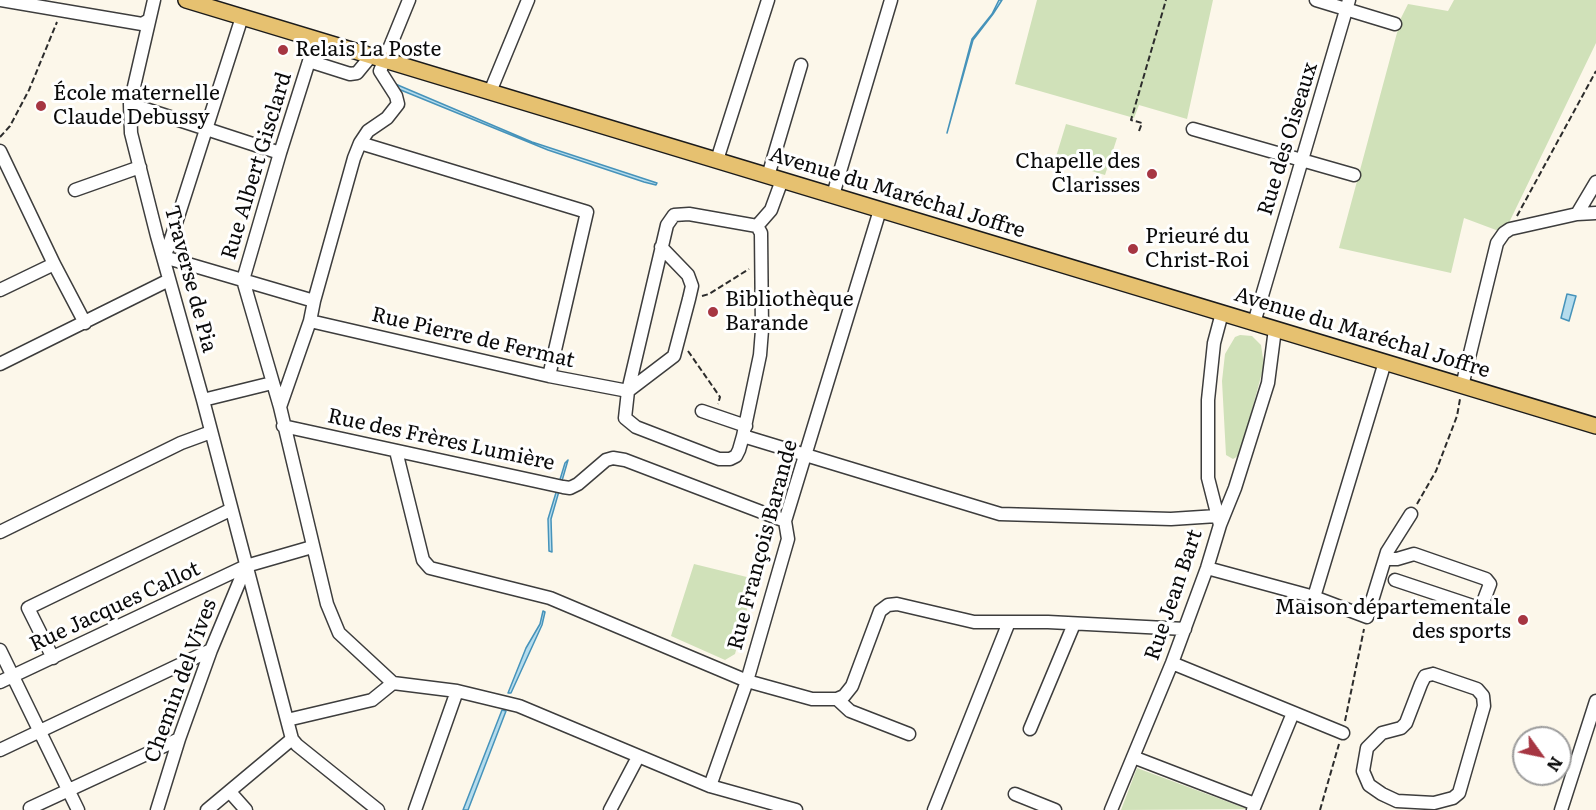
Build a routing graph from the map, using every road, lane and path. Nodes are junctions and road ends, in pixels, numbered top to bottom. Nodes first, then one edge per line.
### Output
1 (1, 0) edge
2 (154, 0) edge
3 (186, 0) edge
4 (409, 0) edge
5 (528, 0) edge
6 (768, 0) edge
7 (891, 0) edge
8 (1166, 0) edge
9 (1316, 0) edge
10 (1348, 4) edge
11 (61, 10) junction
12 (243, 17) junction
13 (149, 20) junction
14 (1395, 24) dead end
15 (316, 39) junction
16 (378, 58) junction
17 (309, 62) junction
18 (801, 65) dead end
19 (1596, 71) edge
20 (490, 92) junction
21 (130, 104) junction
22 (1193, 129) dead end
23 (206, 130) junction
24 (1139, 130) dead end
25 (0, 137) edge
26 (360, 143) junction
27 (0, 151) edge
28 (279, 153) junction
29 (717, 160) junction
30 (1302, 160) junction
31 (140, 167) junction
32 (1354, 175) dead end
33 (775, 178) junction
34 (1596, 182) edge
35 (75, 190) dead end
36 (833, 195) junction
37 (880, 210) junction
38 (1596, 213) edge
39 (1577, 214) junction
40 (1510, 229) junction
41 (759, 230) junction
42 (661, 247) junction
43 (164, 257) junction
44 (762, 262) junction
45 (54, 264) junction
46 (169, 280) junction
47 (243, 280) junction
48 (0, 290) edge
49 (689, 298) junction
50 (314, 300) junction
51 (1222, 313) junction
52 (310, 321) junction
53 (1254, 322) junction
54 (85, 323) junction
55 (1275, 329) junction
56 (678, 342) junction
57 (1385, 362) junction
58 (0, 364) edge
59 (549, 376) junction
60 (272, 383) junction
61 (1462, 386) junction
62 (628, 391) junction
63 (203, 400) junction
64 (280, 407) junction
65 (702, 411) dead end
66 (714, 415) junction
67 (283, 426) junction
68 (1596, 426) edge
69 (745, 431) junction
70 (211, 432) junction
71 (396, 451) junction
72 (806, 456) junction
73 (230, 510) junction
74 (1411, 514) joint
75 (1218, 520) junction
76 (785, 521) junction
77 (0, 532) edge
78 (312, 547) junction
79 (1385, 559) junction
80 (246, 566) junction
81 (1207, 568) junction
82 (1395, 580) dead end
83 (1314, 597) junction
84 (1366, 617) junction
85 (1009, 622) junction
86 (1074, 624) junction
87 (1185, 629) junction
88 (0, 650) edge
89 (211, 650) junction
90 (52, 658) junction
91 (1172, 663) junction
92 (13, 676) junction
93 (747, 681) junction
94 (0, 682) edge
95 (393, 683) junction
96 (457, 691) junction
97 (837, 699) junction
98 (1596, 701) edge
99 (1293, 713) junction
100 (286, 720) junction
101 (1030, 729) dead end
102 (40, 731) junction
103 (1342, 733) junction
104 (909, 734) dead end
105 (179, 739) junction
106 (292, 739) junction
107 (0, 750) edge
108 (638, 757) junction
109 (1133, 757) junction
110 (710, 786) junction
111 (68, 789) junction
112 (230, 792) junction
113 (1015, 794) dead end
114 (768, 806) edge
115 (1415, 806) edge
116 (1254, 807) edge
117 (30, 808) dead end
118 (78, 810) edge
119 (157, 810) edge
120 (207, 810) edge
121 (246, 810) edge
122 (378, 810) edge
123 (415, 810) edge
124 (610, 810) edge
125 (796, 810) edge
126 (934, 810) edge
127 (1054, 810) edge
128 (1112, 810) edge
129 (1320, 810) edge
130 (1561, 810) edge

1 - 11 street
2 - 13 street, Traverse de Pia
3 - 12 main road, Avenue du Maréchal Joffre
4 - 16 street
5 - 20 street
6 - 29 street
7 - 36 street
8 - 24 path
9 - 10 street
10 - 14 street
10 - 30 street, Rue des Oiseaux
11 - 13 street
11 - 25 path
12 - 15 main road, Avenue du Maréchal Joffre
12 - 23 street
13 - 21 street, Traverse de Pia
15 - 16 main road, Avenue du Maréchal Joffre
15 - 17 street, Rue Albert Gisclard
16 - 17 street
16 - 20 main road, Avenue du Maréchal Joffre
16 - 26 street
17 - 28 street, Rue Albert Gisclard
18 - 33 street
19 - 40 path
20 - 29 main road, Avenue du Maréchal Joffre
21 - 23 street
21 - 31 street, Traverse de Pia
22 - 30 street
23 - 28 street
23 - 43 street
26 - 50 street
26 - 59 street
27 - 45 street
28 - 47 street, Rue Albert Gisclard
29 - 33 main road, Avenue du Maréchal Joffre
30 - 32 street
30 - 53 street, Rue des Oiseaux
31 - 35 street
31 - 43 street, Traverse de Pia
33 - 36 main road, Avenue du Maréchal Joffre
33 - 41 street
34 - 39 street
36 - 37 main road, Avenue du Maréchal Joffre
37 - 51 main road, Avenue du Maréchal Joffre
37 - 72 street, Rue François Barande
38 - 39 street
39 - 40 street
40 - 61 street
41 - 42 street
41 - 44 street
42 - 49 street
42 - 62 street
43 - 46 street, Traverse de Pia
43 - 47 street
44 - 49 path
44 - 69 street
45 - 48 street
45 - 54 street
46 - 54 street
46 - 63 street, Traverse de Pia
47 - 50 street
47 - 60 street, Rue Albert Gisclard
49 - 56 street
50 - 52 street
51 - 53 main road, Avenue du Maréchal Joffre
51 - 75 street, Rue Jean Bart
52 - 59 street, Rue Pierre de Fermat
52 - 64 street
53 - 55 main road, Avenue du Maréchal Joffre
54 - 58 street
55 - 57 main road, Avenue du Maréchal Joffre
55 - 75 street
56 - 62 street
56 - 66 path
57 - 61 main road, Avenue du Maréchal Joffre
57 - 83 street
59 - 62 street, Rue Pierre de Fermat
60 - 63 street
60 - 64 street, Rue Albert Gisclard
61 - 68 main road, Avenue du Maréchal Joffre
61 - 74 path
62 - 69 street
63 - 70 street, Traverse de Pia
64 - 67 street, Rue Albert Gisclard
65 - 66 street
66 - 69 street
67 - 71 street, Rue des Frères Lumière
67 - 78 street, Rue Albert Gisclard
69 - 72 street
70 - 73 street, Traverse de Pia
70 - 77 street
71 - 76 street, Rue des Frères Lumière
71 - 93 street
72 - 75 street
72 - 76 street, Rue François Barande
73 - 80 street, Traverse de Pia
73 - 90 street
74 - 79 street
75 - 81 street, Rue Jean Bart
76 - 93 street, Rue François Barande
78 - 80 street, Rue Jacques Callot
78 - 95 street, Rue Albert Gisclard
79 - 82 street
79 - 84 street
80 - 89 street, Chemin del Vives
80 - 90 street, Rue Jacques Callot
80 - 100 street, Traverse de Pia
81 - 83 street
81 - 87 street, Rue Jean Bart
83 - 84 street
84 - 103 path
85 - 86 street
85 - 97 street
85 - 126 street
86 - 87 street
86 - 101 street
87 - 91 street, Rue Jean Bart
88 - 92 street
89 - 102 street
89 - 105 street, Chemin del Vives
90 - 92 street, Rue Jacques Callot
91 - 99 street
91 - 109 street, Rue Jean Bart
92 - 94 street, Rue Jacques Callot
92 - 102 street
93 - 97 street
93 - 110 street, Rue François Barande
95 - 96 street
95 - 100 street
96 - 108 street
96 - 123 street
97 - 104 street
98 - 130 street
99 - 103 street
99 - 116 street
100 - 106 street, Traverse de Pia
102 - 107 street
102 - 111 street
103 - 129 path
105 - 111 street
105 - 119 street, Chemin del Vives
106 - 112 street
106 - 122 street
108 - 110 street
108 - 124 street
109 - 116 street
109 - 128 street, Rue Jean Bart
110 - 114 street
111 - 117 street
111 - 118 street
112 - 120 street
112 - 121 street
113 - 127 street
114 - 125 street
115 - 115 street

